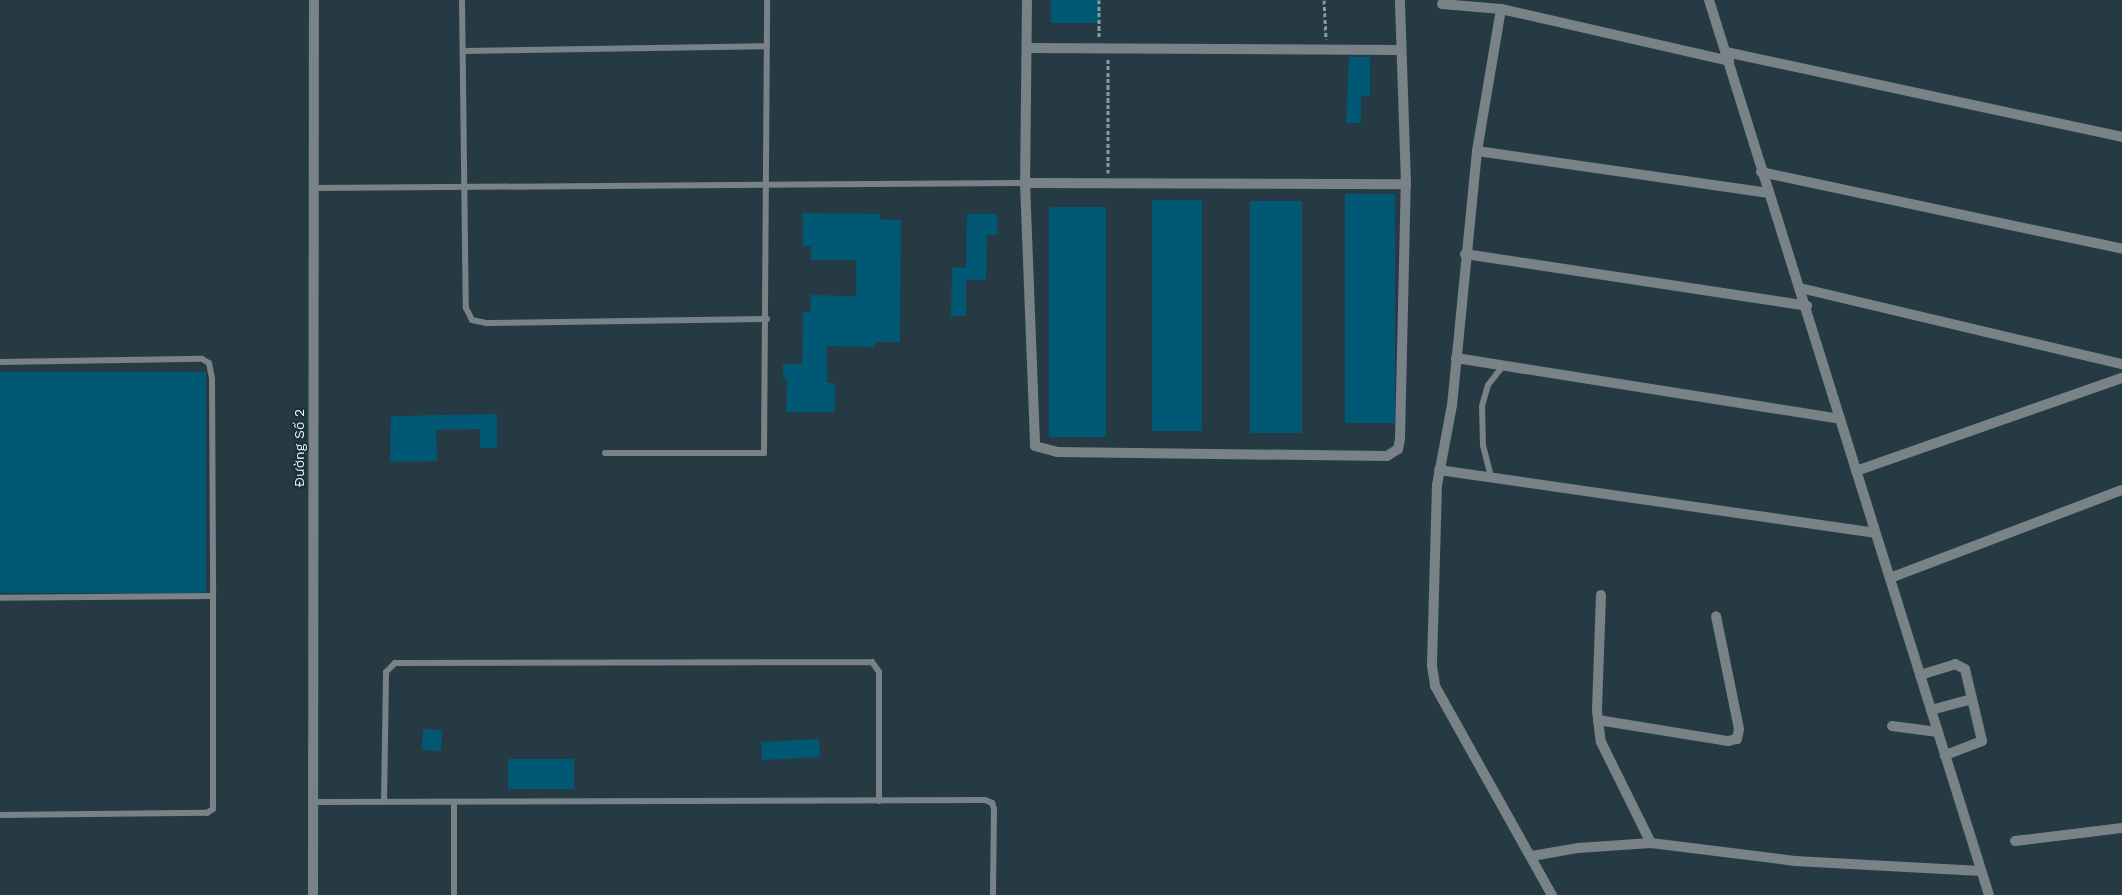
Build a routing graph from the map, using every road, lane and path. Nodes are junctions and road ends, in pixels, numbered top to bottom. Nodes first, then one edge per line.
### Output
1 (314, 0) edge
2 (462, 0) edge
3 (767, 0) edge
4 (1027, 0) edge
5 (1099, 0) edge
6 (1324, 0) edge
7 (1400, 0) edge
8 (1709, 0) edge
9 (1442, 4) dead end
10 (1501, 9) junction
11 (767, 46) junction
12 (1326, 47) junction
13 (1027, 48) junction
14 (1104, 48) junction
15 (1401, 50) junction
16 (463, 52) junction
17 (1727, 56) junction
18 (2122, 137) edge
19 (1478, 151) junction
20 (1761, 172) junction
21 (1026, 183) junction
22 (1108, 183) junction
23 (766, 184) junction
24 (1406, 184) junction
25 (465, 187) junction
26 (313, 188) junction
27 (1767, 193) junction
28 (2122, 249) edge
29 (1465, 254) junction
30 (1800, 288) junction
31 (1807, 306) junction
32 (766, 319) junction
33 (1456, 358) junction
34 (0, 362) edge
35 (2122, 364) edge
36 (1503, 366) junction
37 (2122, 378) edge
38 (1840, 419) junction
39 (605, 453) dead end
40 (1438, 470) junction
41 (1856, 471) junction
42 (1491, 477) junction
43 (2122, 490) edge
44 (1874, 533) junction
45 (1890, 578) junction
46 (1601, 595) dead end
47 (213, 596) junction
48 (0, 598) edge
49 (1716, 616) dead end
50 (1920, 675) junction
51 (1972, 699) junction
52 (1931, 710) junction
53 (1598, 720) junction
54 (1892, 726) dead end
55 (1938, 732) junction
56 (1945, 755) junction
57 (879, 801) junction
58 (313, 802) junction
59 (384, 802) junction
60 (454, 802) junction
61 (0, 815) edge
62 (2122, 828) edge
63 (2015, 841) dead end
64 (1651, 843) junction
65 (1532, 856) junction
66 (1982, 871) junction
67 (313, 895) edge
68 (454, 895) edge
69 (994, 895) edge
70 (1552, 895) edge
71 (1989, 895) edge

1 - 26 street, Đường Số 2
2 - 16 lane
3 - 11 lane
4 - 13 street
5 - 14 path
6 - 12 path
7 - 15 street
8 - 17 street
9 - 10 street
10 - 17 street
10 - 19 street
11 - 16 lane
11 - 23 lane
12 - 14 street
12 - 15 street
13 - 14 street
13 - 21 street
14 - 22 path
15 - 24 street
16 - 25 lane
17 - 18 street
17 - 20 street
19 - 27 street
19 - 29 street
20 - 27 street
20 - 28 street
21 - 22 street
21 - 23 lane
21 - 24 street
22 - 24 street
23 - 25 lane
23 - 32 lane
25 - 26 lane
25 - 32 lane
26 - 58 street, Đường Số 2
27 - 30 street
29 - 31 street
29 - 33 street
30 - 31 street
30 - 35 street
31 - 38 street
32 - 39 lane
33 - 36 street
33 - 40 street
34 - 47 lane
36 - 38 street
36 - 42 lane
37 - 41 street
38 - 41 street
40 - 42 street
40 - 65 street
41 - 44 street
42 - 44 street
43 - 45 street
44 - 45 street
45 - 50 street
46 - 53 street
47 - 48 lane
47 - 61 lane
49 - 53 street
50 - 51 street
50 - 52 street
51 - 52 street
51 - 56 street
52 - 55 street
53 - 64 street
54 - 55 street
55 - 56 street
56 - 66 street
57 - 59 lane
57 - 60 lane
57 - 69 lane
58 - 59 lane
58 - 67 street, Đường Số 2
59 - 60 lane
60 - 68 lane
62 - 63 street
64 - 65 street
64 - 66 street
65 - 70 street
66 - 71 street

